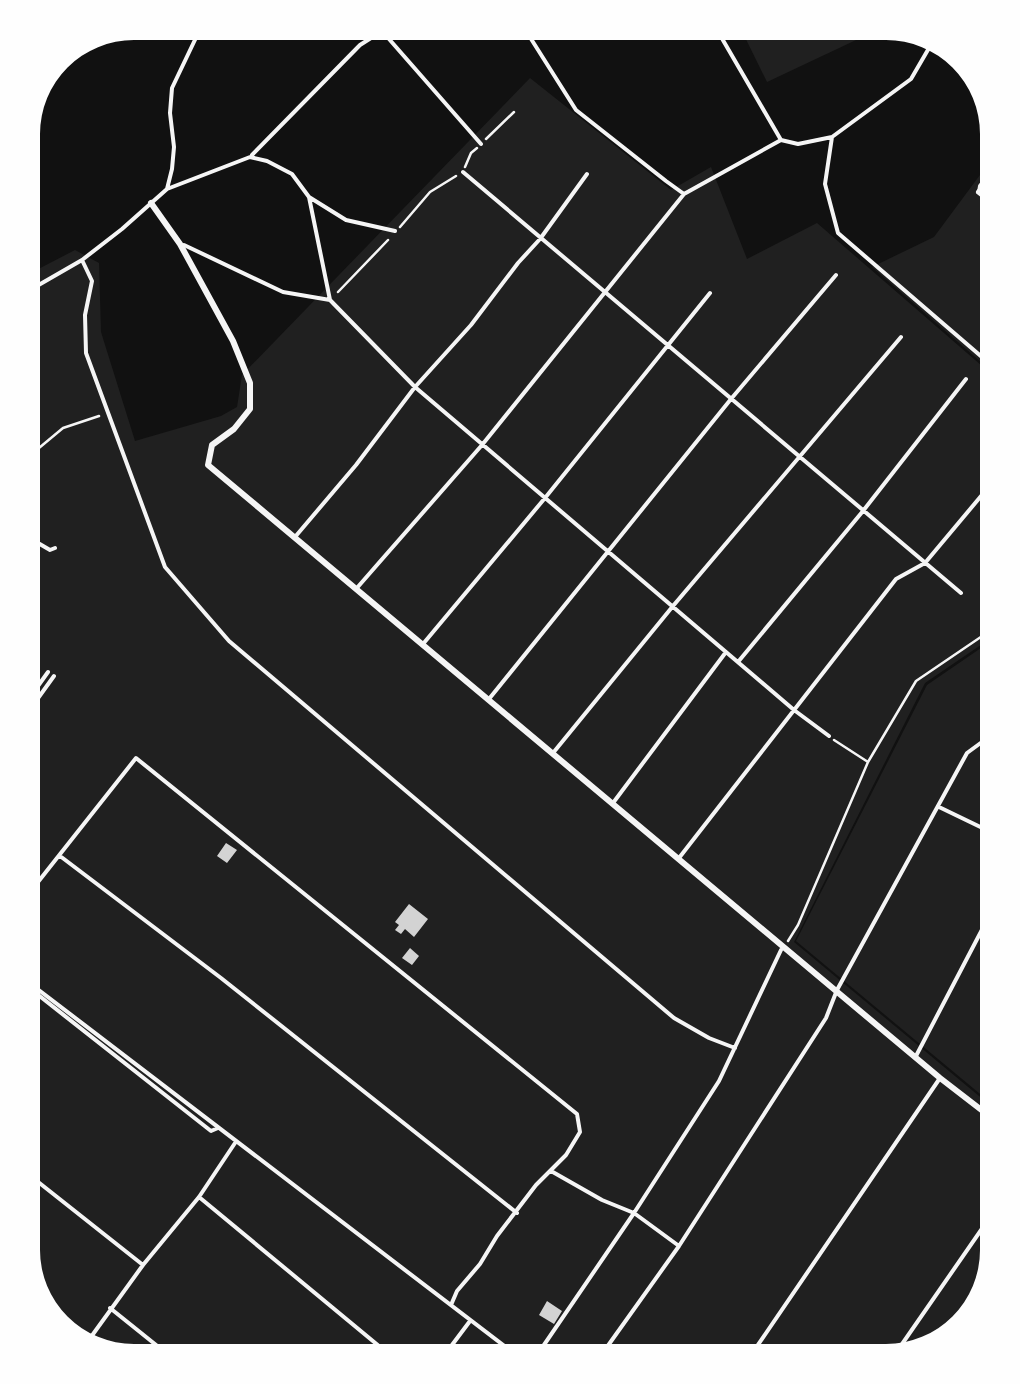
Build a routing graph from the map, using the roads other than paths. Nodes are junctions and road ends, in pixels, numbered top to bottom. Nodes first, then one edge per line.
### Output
1 (195, 40) edge
2 (367, 40) edge
3 (391, 40) edge
4 (532, 40) edge
5 (724, 40) edge
6 (928, 50) edge
7 (832, 137) junction
8 (781, 140) junction
9 (481, 144) road end
10 (250, 157) junction
11 (462, 172) road end
12 (587, 174) dead end
13 (980, 186) edge
14 (166, 189) junction
15 (979, 192) edge
16 (684, 194) junction
17 (308, 197) junction
18 (151, 203) junction
19 (396, 231) road end
20 (540, 238) junction
21 (180, 244) junction
22 (82, 260) junction
23 (836, 276) dead end
24 (40, 284) edge
25 (710, 293) dead end
26 (606, 294) junction
27 (330, 300) junction
28 (902, 337) dead end
29 (668, 346) junction
30 (980, 355) edge
31 (966, 379) dead end
32 (415, 388) junction
33 (731, 399) junction
34 (482, 445) junction
35 (800, 457) junction
36 (545, 498) junction
37 (980, 498) edge
38 (863, 511) junction
39 (294, 537) junction
40 (40, 544) edge
41 (55, 548) dead end
42 (609, 552) junction
43 (925, 563) junction
44 (356, 589) junction
45 (961, 593) dead end
46 (672, 606) junction
47 (423, 644) junction
48 (726, 652) junction
49 (738, 662) junction
50 (48, 672) dead end
51 (54, 676) dead end
52 (40, 683) edge
53 (40, 695) edge
54 (489, 699) junction
55 (794, 710) junction
56 (829, 736) road end
57 (980, 744) edge
58 (553, 753) junction
59 (612, 802) junction
60 (938, 806) junction
61 (980, 826) edge
62 (58, 854) junction
63 (679, 858) junction
64 (40, 878) edge
65 (980, 935) edge
66 (782, 948) junction
67 (837, 990) junction
68 (40, 994) edge
69 (735, 1048) junction
70 (916, 1056) junction
71 (940, 1078) junction
72 (980, 1108) edge
73 (236, 1141) junction
74 (551, 1171) junction
75 (40, 1184) edge
76 (199, 1197) junction
77 (517, 1213) junction
78 (634, 1213) junction
79 (980, 1233) edge
80 (679, 1246) junction
81 (143, 1265) junction
82 (451, 1305) junction
83 (110, 1308) junction
84 (470, 1320) junction
85 (92, 1334) edge
86 (905, 1342) edge
87 (155, 1344) edge
88 (376, 1344) edge
89 (452, 1344) edge
90 (501, 1344) edge
91 (545, 1344) edge
92 (610, 1344) edge
93 (759, 1344) edge

1 - 14 lane
2 - 10 lane
3 - 9 lane
4 - 16 lane
5 - 8 lane
6 - 7 lane
7 - 8 lane
7 - 30 lane
8 - 16 lane
10 - 14 lane
10 - 17 lane
11 - 20 lane
12 - 20 lane
13 - 15 lane
14 - 18 lane
16 - 26 lane
17 - 19 lane
17 - 27 lane
18 - 21 street
18 - 22 lane
20 - 26 lane
20 - 32 lane
21 - 27 lane
21 - 39 street
22 - 24 lane
22 - 69 lane
23 - 33 lane
25 - 29 lane
26 - 29 lane
26 - 34 lane
27 - 32 lane
28 - 35 lane
29 - 33 lane
29 - 36 lane
31 - 38 lane
32 - 34 lane
32 - 39 lane
33 - 35 lane
33 - 42 lane
34 - 36 lane
34 - 44 lane
35 - 38 lane
35 - 46 lane
36 - 42 lane
36 - 47 lane
37 - 43 lane
38 - 43 lane
38 - 49 lane
39 - 44 street
40 - 41 lane
42 - 46 lane
42 - 54 lane
43 - 45 lane
43 - 55 lane
44 - 47 street
46 - 48 lane
46 - 58 lane
47 - 54 street
48 - 49 lane
48 - 59 lane
49 - 55 lane
50 - 52 lane
51 - 53 lane
54 - 58 street
55 - 56 lane
55 - 63 lane
57 - 60 lane
58 - 59 street
59 - 63 street
60 - 61 lane
60 - 67 lane
62 - 64 lane
62 - 74 lane
62 - 77 lane
63 - 66 street
65 - 70 lane
66 - 67 street
66 - 69 lane
67 - 70 street
67 - 80 lane
68 - 73 lane
69 - 78 lane
70 - 71 street
71 - 72 street
71 - 93 lane
73 - 76 lane
73 - 82 lane
74 - 77 lane
74 - 78 lane
75 - 81 lane
76 - 81 lane
76 - 88 lane
77 - 82 lane
78 - 80 lane
78 - 91 lane
79 - 86 lane
80 - 92 lane
81 - 83 lane
82 - 84 lane
83 - 85 lane
83 - 87 lane
84 - 89 lane
84 - 90 lane

